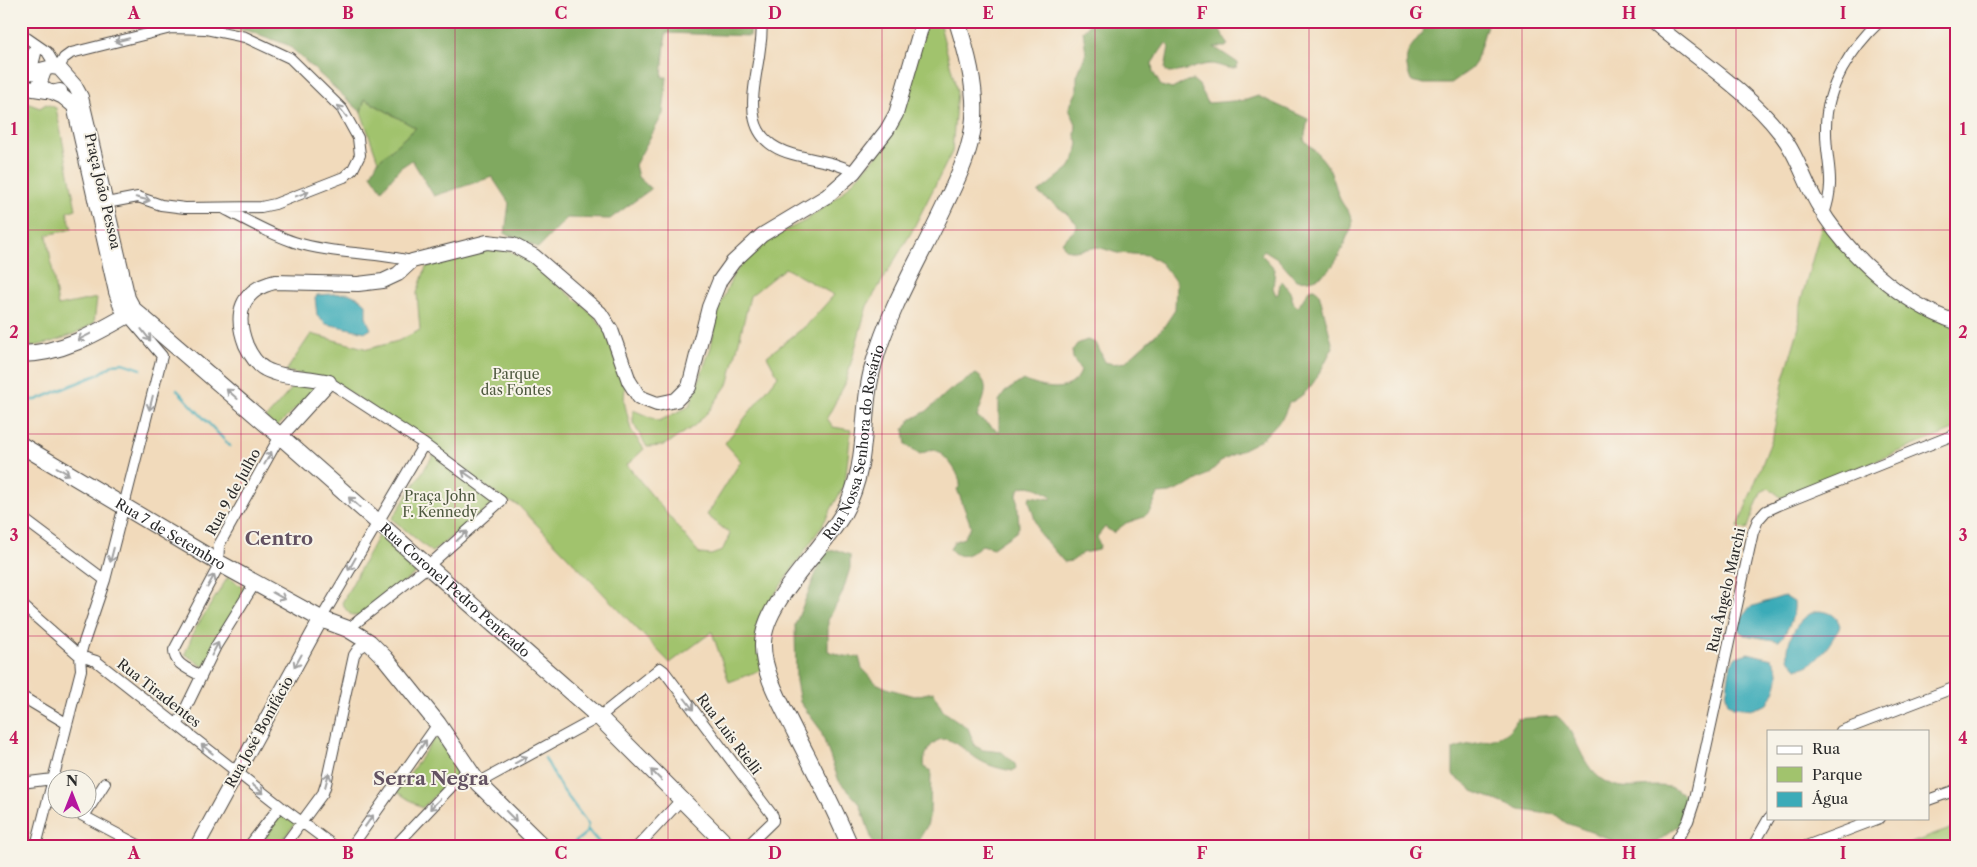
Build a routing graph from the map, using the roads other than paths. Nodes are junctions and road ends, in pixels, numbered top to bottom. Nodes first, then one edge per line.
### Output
1 (762, 21) edge
2 (923, 21) edge
3 (957, 21) edge
4 (1652, 21) edge
5 (1880, 21) edge
6 (24, 36) edge
7 (34, 53) junction
8 (54, 70) junction
9 (22, 79) edge
10 (49, 92) junction
11 (854, 172) junction
12 (100, 205) junction
13 (224, 208) junction
14 (1824, 214) junction
15 (412, 261) junction
16 (131, 313) junction
17 (1956, 322) edge
18 (174, 344) junction
19 (21, 354) edge
20 (162, 356) junction
21 (329, 382) junction
22 (1956, 434) edge
23 (280, 436) junction
24 (424, 444) junction
25 (21, 445) edge
26 (124, 508) junction
27 (21, 517) edge
28 (377, 522) junction
29 (219, 563) junction
30 (427, 567) junction
31 (105, 580) junction
32 (255, 583) junction
33 (21, 604) edge
34 (321, 619) junction
35 (348, 629) junction
36 (369, 642) junction
37 (80, 656) junction
38 (201, 676) junction
39 (1956, 687) edge
40 (21, 696) edge
41 (599, 718) junction
42 (66, 722) junction
43 (178, 724) junction
44 (438, 724) junction
45 (1843, 730) edge
46 (468, 769) junction
47 (55, 770) edge
48 (236, 772) junction
49 (48, 780) edge
50 (21, 783) edge
51 (105, 783) dead end
52 (478, 783) junction
53 (1956, 790) edge
54 (98, 794) edge
55 (1930, 799) edge
56 (681, 800) junction
57 (280, 806) junction
58 (48, 814) edge
59 (91, 820) edge
60 (1768, 820) edge
61 (1875, 820) edge
62 (302, 822) junction
63 (536, 844) edge
64 (36, 846) edge
65 (140, 846) edge
66 (197, 846) edge
67 (249, 846) edge
68 (284, 846) edge
69 (334, 846) edge
70 (352, 846) edge
71 (395, 846) edge
72 (638, 846) edge
73 (728, 846) edge
74 (747, 846) edge
75 (850, 846) edge
76 (1673, 846) edge
77 (1752, 846) edge
78 (1806, 846) edge

1 - 11 street
2 - 11 street
3 - 75 main road, Rua Nossa Senhora do Rosário
4 - 14 street
5 - 14 street
6 - 7 street
6 - 8 street
7 - 8 street
7 - 9 street
8 - 9 street
8 - 10 street
8 - 10 street
8 - 12 street, Praça João Pessoa
13 -> 8 street
9 - 10 street
10 - 12 street, Praça João Pessoa
11 - 15 street
12 -> 13 street
12 - 16 street, Praça João Pessoa
13 - 15 street
14 - 17 street
15 - 21 street
16 - 18 main road, Rua Coronel Pedro Penteado
16 -> 19 main road
16 -> 20 street
18 - 20 street
23 -> 18 main road, Rua Coronel Pedro Penteado
20 -> 26 street
21 - 23 street
21 - 24 street
22 - 76 street, Rua Ângelo Marchi
28 -> 23 main road, Rua Coronel Pedro Penteado
29 -> 23 street, Rua 9 de Julho
24 - 28 street
30 -> 24 street
25 -> 26 main road, Rua 7 de Setembro
26 - 29 main road, Rua 7 de Setembro
26 -> 31 street
27 - 31 street
28 - 30 main road, Rua Coronel Pedro Penteado
28 -> 34 street
29 - 32 main road, Rua 7 de Setembro
38 -> 29 street, Rua 9 de Julho
30 - 35 street
30 - 41 main road, Rua Coronel Pedro Penteado
31 - 37 street
32 -> 34 main road, Rua 7 de Setembro
38 -> 32 street
33 - 37 street, Rua Tiradentes
34 - 35 main road, Rua 7 de Setembro
34 -> 48 street, Rua José Bonifácio
35 - 36 main road, Rua 7 de Setembro
36 - 44 main road, Rua 7 de Setembro
62 -> 36 street
37 - 42 street
37 - 43 street, Rua Tiradentes
38 - 43 street
39 - 45 street
40 - 42 street
52 -> 41 street
56 -> 41 main road, Rua Coronel Pedro Penteado
41 -> 74 street, Rua Luis Rielli
42 - 47 street
48 -> 43 street, Rua Tiradentes
44 - 46 main road, Rua 7 de Setembro
70 -> 44 street
46 - 52 main road, Rua 7 de Setembro
46 -> 71 street
48 -> 57 street, Rua Tiradentes
48 - 66 street, Rua José Bonifácio
49 - 50 street
51 - 54 street
52 -> 63 main road, Rua 7 de Setembro
53 - 55 street
56 - 72 street
56 - 73 main road, Rua Coronel Pedro Penteado
57 - 62 street, Rua Tiradentes
57 - 67 street
58 - 64 street
59 - 65 street
60 - 77 street
61 - 78 street
62 - 68 street
62 - 69 street

